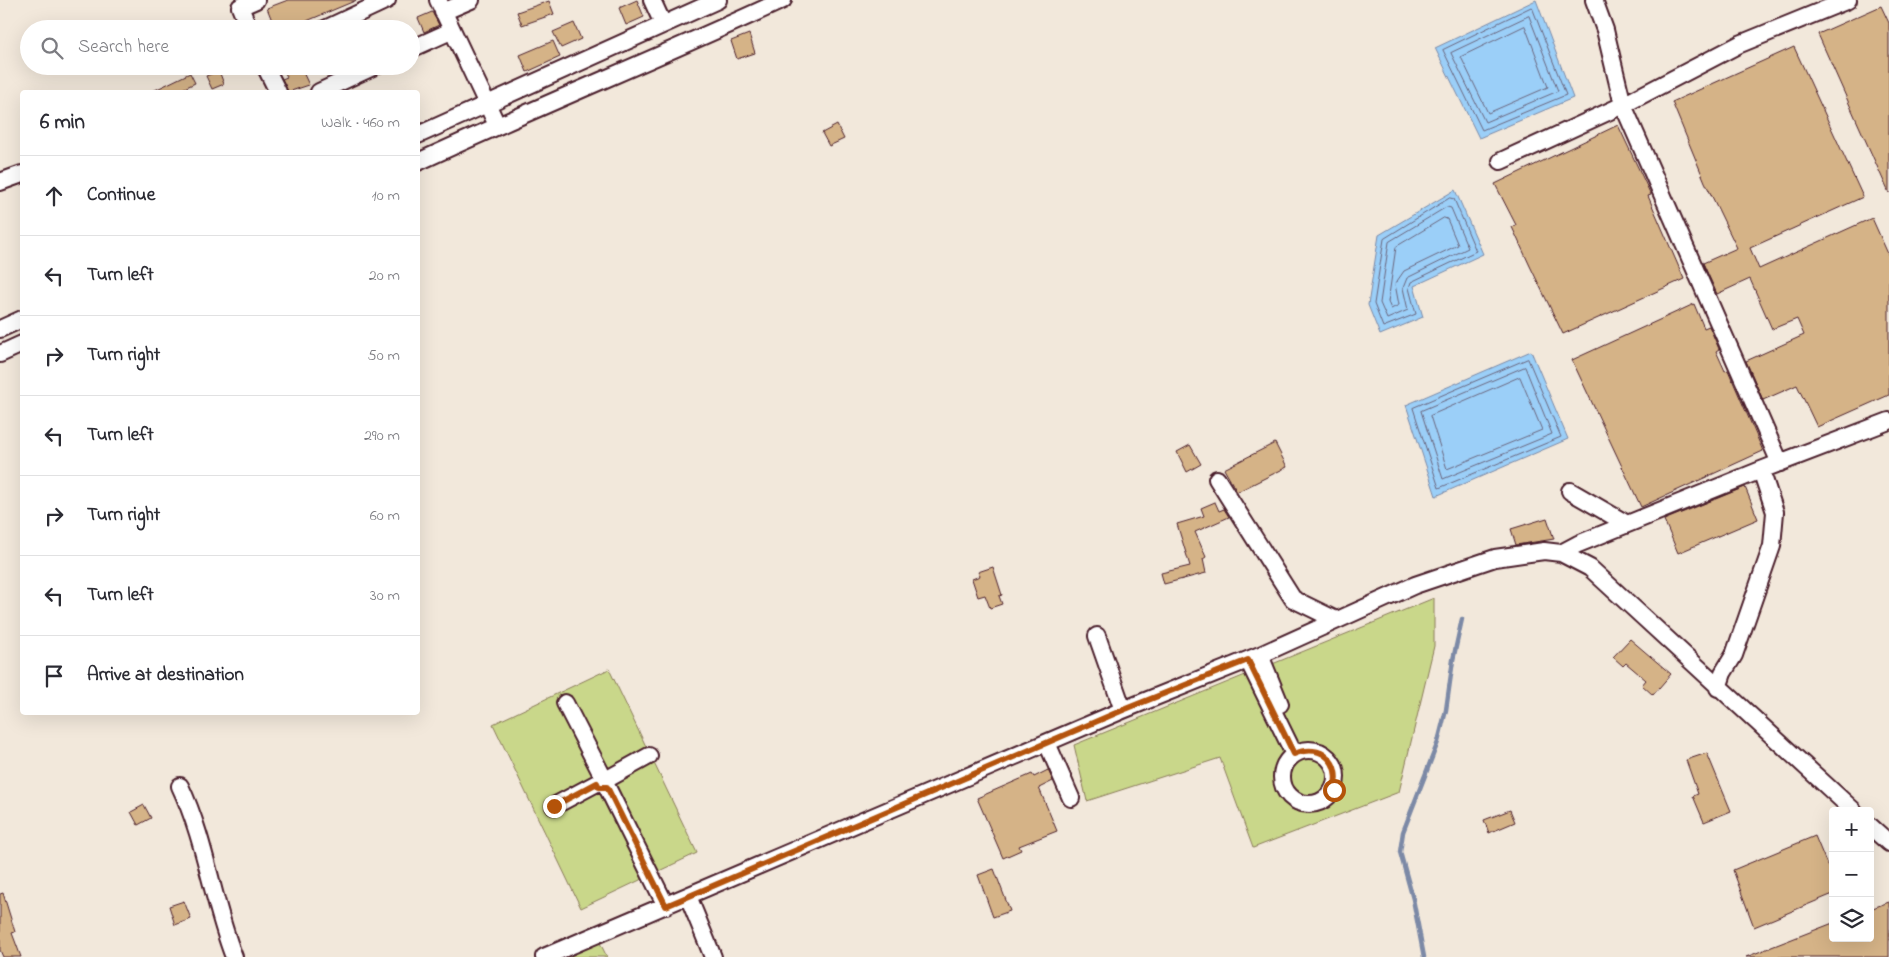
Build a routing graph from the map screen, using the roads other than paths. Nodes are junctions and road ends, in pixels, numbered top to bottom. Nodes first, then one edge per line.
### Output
1 (256, 0) edge
2 (387, 0) edge
3 (471, 0) edge
4 (652, 0) edge
5 (718, 0) edge
6 (783, 0) edge
7 (1594, 0) edge
8 (1848, 0) edge
9 (441, 6) edge
10 (245, 20) edge
11 (344, 20) edge
12 (663, 24) junction
13 (451, 30) junction
14 (420, 45) edge
15 (270, 75) edge
16 (355, 75) edge
17 (277, 90) edge
18 (322, 90) edge
19 (486, 103) junction
20 (1623, 105) junction
21 (497, 125) junction
22 (420, 134) edge
23 (420, 161) edge
24 (1501, 161) dead end
25 (20, 175) edge
26 (0, 182) edge
27 (20, 320) edge
28 (0, 329) edge
29 (20, 345) edge
30 (0, 354) edge
31 (1889, 421) edge
32 (1780, 463) junction
33 (1761, 470) junction
34 (1217, 479) dead end
35 (1570, 491) dead end
36 (1627, 524) junction
37 (1562, 553) junction
38 (1336, 620) junction
39 (1096, 636) dead end
40 (1254, 657) junction
41 (1718, 688) junction
42 (565, 702) dead end
43 (1123, 710) junction
44 (1047, 743) junction
45 (1298, 753) dead end
46 (649, 756) dead end
47 (604, 780) junction
48 (180, 786) dead end
49 (1071, 798) dead end
50 (554, 806) dead end
51 (1850, 807) edge
52 (1874, 830) edge
53 (1889, 843) edge
54 (688, 896) junction
55 (666, 906) junction
56 (574, 951) edge
57 (234, 957) edge
58 (544, 957) edge
59 (713, 957) edge

1 - 10 street
2 - 11 street
3 - 9 street
4 - 12 street
5 - 12 street
6 - 21 street
7 - 20 street
8 - 20 street
9 - 13 street
12 - 19 street
13 - 14 street
13 - 19 street
15 - 17 street
16 - 18 street
19 - 21 street
19 - 22 street
20 - 24 street
20 - 32 street
21 - 23 street
25 - 26 street
27 - 28 street
29 - 30 street
31 - 32 street
32 - 33 street
33 - 36 street
33 - 41 street
34 - 38 street
35 - 36 street
36 - 37 street
37 - 38 street
37 - 41 street
38 - 40 street
39 - 43 street
40 - 43 street
40 - 45 street
41 - 51 street
42 - 47 street
43 - 44 street
44 - 49 street
44 - 54 street
46 - 47 street
47 - 50 street
47 - 55 street
48 - 57 street
52 - 53 street
54 - 55 street
54 - 59 street
55 - 56 street
56 - 58 street

